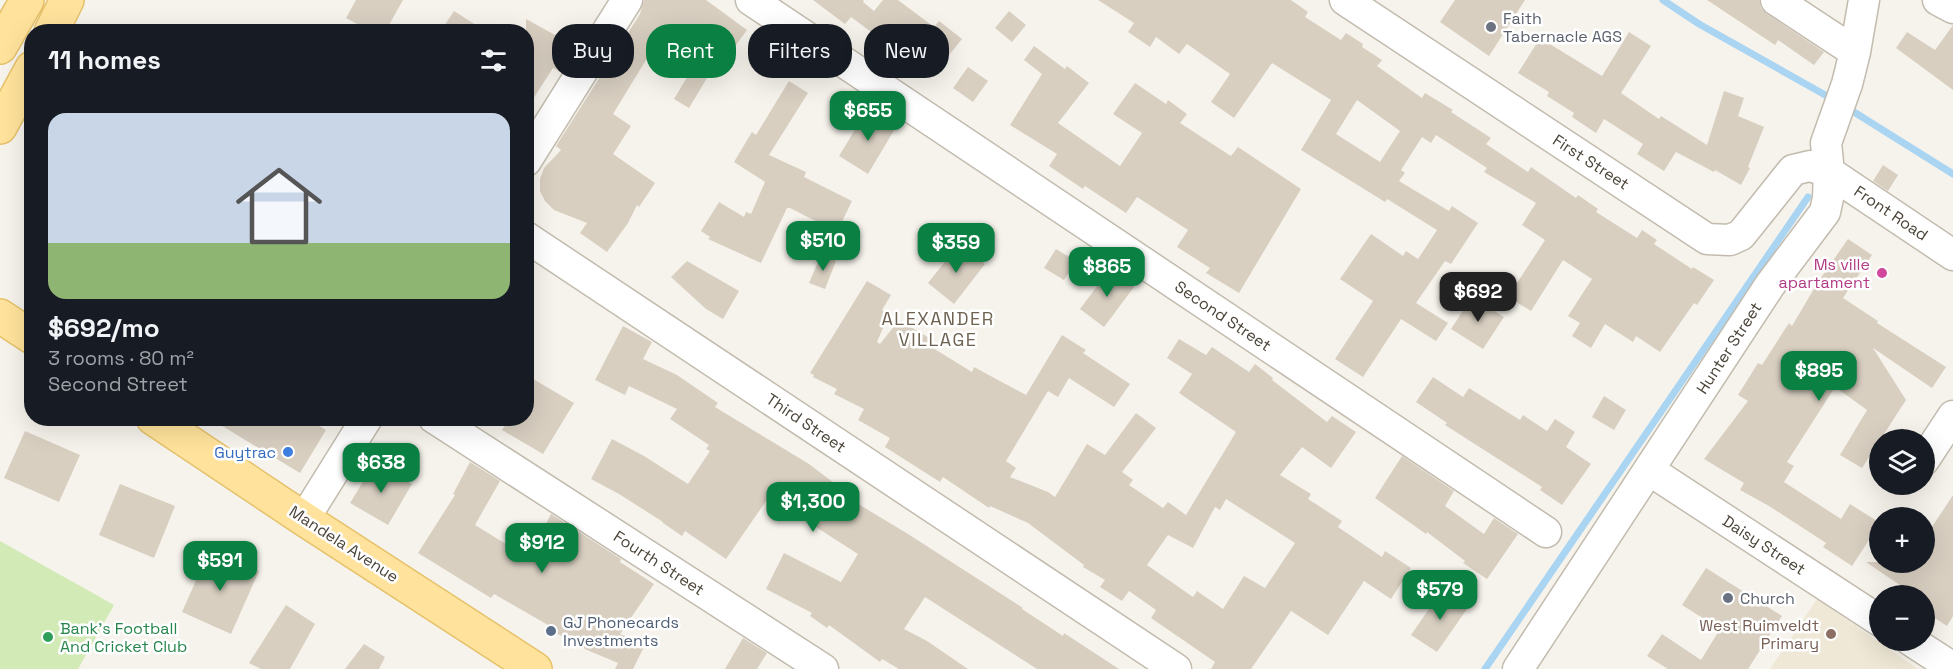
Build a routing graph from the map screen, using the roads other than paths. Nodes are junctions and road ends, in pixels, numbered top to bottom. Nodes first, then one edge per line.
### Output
1 (27, 0) edge
2 (68, 0) edge
3 (627, 0) edge
4 (751, 0) edge
5 (1345, 0) edge
6 (1776, 0) edge
7 (1864, 0) edge
8 (1938, 0) edge
9 (1953, 8) edge
10 (55, 24) edge
11 (0, 47) edge
12 (1855, 52) junction
13 (24, 83) edge
14 (0, 127) edge
15 (534, 148) edge
16 (1829, 172) junction
17 (534, 242) edge
18 (1953, 255) edge
19 (0, 316) edge
20 (24, 332) edge
21 (1953, 416) edge
22 (165, 426) edge
23 (362, 426) edge
24 (446, 426) edge
25 (1935, 443) edge
26 (1649, 470) junction
27 (304, 519) junction
28 (1546, 532) dead end
29 (1869, 614) edge
30 (1926, 651) edge
31 (535, 669) edge
32 (824, 669) edge
33 (1176, 669) edge
34 (1518, 669) edge
35 (1953, 669) edge

1 - 11 main road
2 - 10 main road
3 - 15 street
4 - 28 street, Second Street
5 - 16 street, First Street
6 - 12 street
7 - 12 street, Hunter Street
8 - 9 street
12 - 16 street, Hunter Street
13 - 14 main road
16 - 18 street, Front Road
16 - 26 street, Hunter Street
17 - 33 street, Third Street
19 - 20 main road
21 - 25 street
22 - 27 main road, Mandela Avenue
23 - 27 street
24 - 32 street, Fourth Street
26 - 29 street, Daisy Street
26 - 34 street, Hunter Street
27 - 31 main road, Mandela Avenue
30 - 35 street

